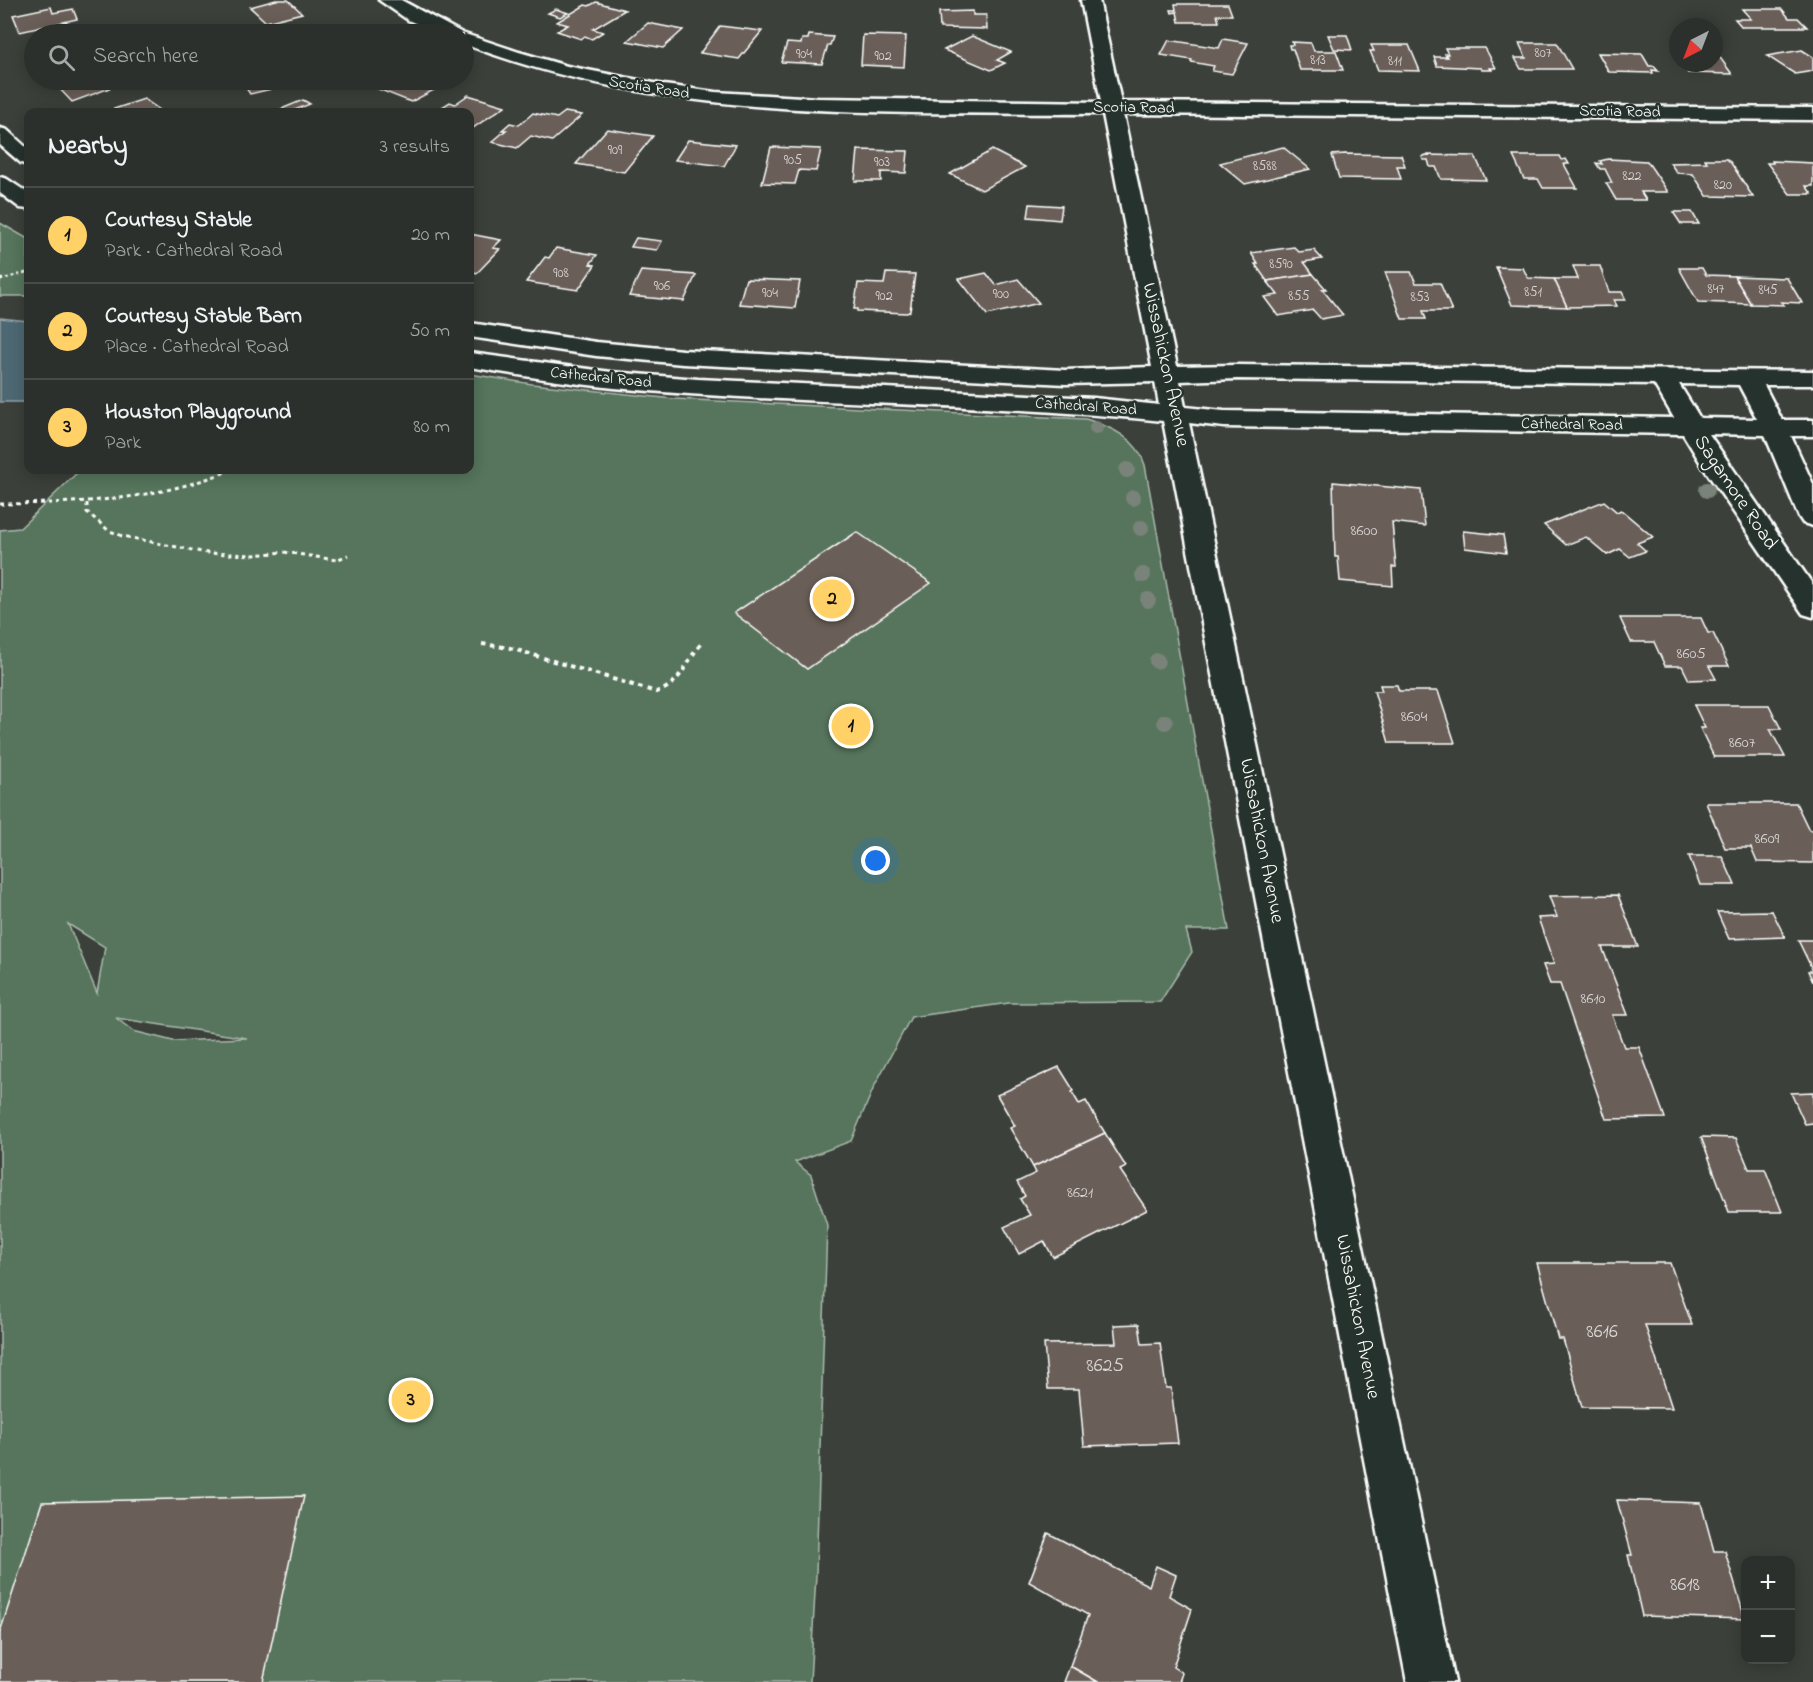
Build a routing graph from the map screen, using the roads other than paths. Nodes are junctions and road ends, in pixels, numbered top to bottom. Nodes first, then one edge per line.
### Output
1 (388, 0) edge
2 (1090, 0) edge
3 (432, 24) edge
4 (474, 41) edge
5 (1112, 108) junction
6 (1813, 114) edge
7 (0, 134) edge
8 (24, 155) edge
9 (0, 183) edge
10 (24, 200) edge
11 (474, 331) edge
12 (474, 361) edge
13 (1166, 374) junction
14 (1662, 376) junction
15 (1747, 377) junction
16 (1813, 378) edge
17 (1175, 415) junction
18 (1690, 426) junction
19 (1773, 427) junction
20 (1813, 428) edge
21 (1813, 517) edge
22 (1813, 607) edge
23 (1431, 1682) edge

1 - 3 street
2 - 5 street, Wissahickon Avenue
4 - 5 street, Scotia Road
5 - 6 street, Scotia Road
5 - 13 street, Wissahickon Avenue
7 - 8 street
9 - 10 street
11 - 13 street, Cathedral Road
12 - 17 street, Cathedral Road
13 - 14 street, Cathedral Road
13 - 17 street, Wissahickon Avenue
14 - 15 street, Cathedral Road
14 - 18 street, Sagamore Road
15 - 16 street, Cathedral Road
15 - 19 street
17 - 18 street, Cathedral Road
17 - 23 street, Wissahickon Avenue
18 - 19 street, Cathedral Road
18 - 22 street, Sagamore Road
19 - 20 street, Cathedral Road
19 - 21 street

